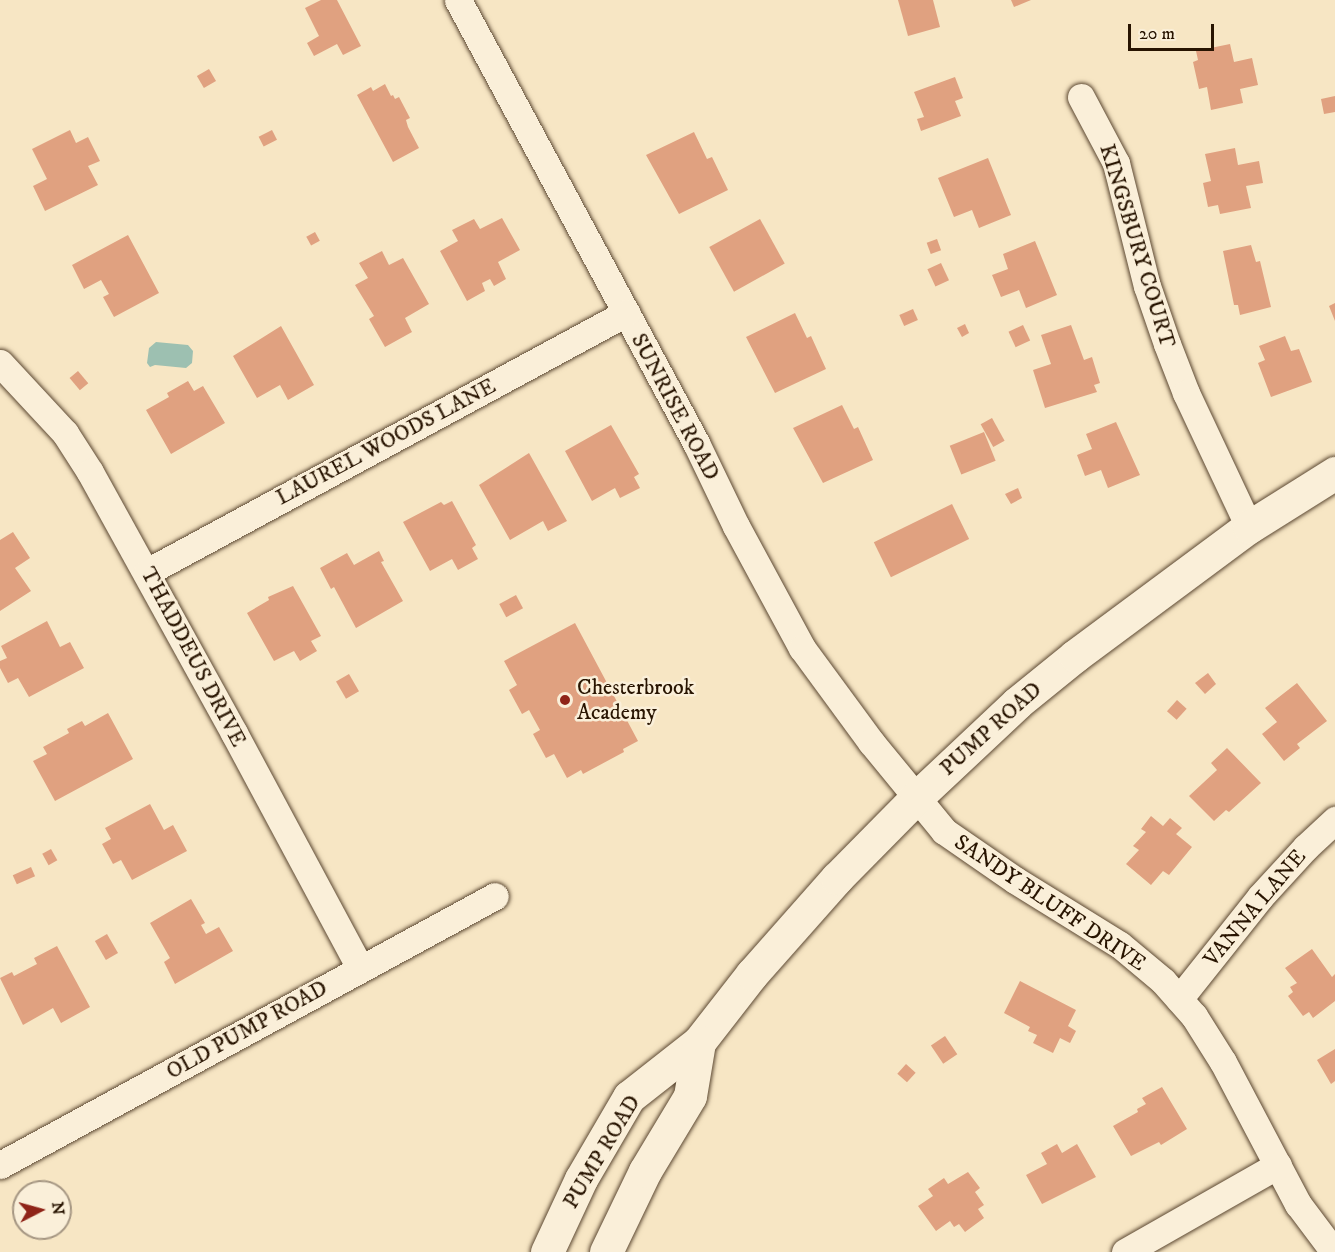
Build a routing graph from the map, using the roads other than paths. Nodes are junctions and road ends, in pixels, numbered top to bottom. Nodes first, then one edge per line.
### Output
1 (458, 0) edge
2 (1081, 97) dead end
3 (626, 313) junction
4 (0, 363) edge
5 (1335, 473) edge
6 (1249, 527) junction
7 (147, 572) junction
8 (916, 798) junction
9 (1335, 820) edge
10 (495, 896) dead end
11 (360, 968) junction
12 (1179, 999) junction
13 (699, 1042) junction
14 (0, 1165) edge
15 (1278, 1165) junction
16 (547, 1252) edge
17 (606, 1252) edge
18 (1125, 1252) edge
19 (1334, 1252) edge

1 - 3 street, SUNRISE ROAD
2 - 6 street, KINGSBURY COURT
3 - 7 street, LAUREL WOODS LANE
3 - 8 street, SUNRISE ROAD
4 - 7 street, THADDEUS DRIVE
5 - 6 main road, PUMP ROAD
6 - 8 main road, PUMP ROAD
7 - 11 street, THADDEUS DRIVE
8 - 12 street, SANDY BLUFF DRIVE
8 - 13 main road, PUMP ROAD
9 - 12 street, VANNA LANE
10 - 11 street, OLD PUMP ROAD
11 - 14 street, OLD PUMP ROAD
12 - 15 street, SANDY BLUFF DRIVE
13 - 16 main road, PUMP ROAD
13 - 17 main road, PUMP ROAD
15 - 18 street
15 - 19 street, SANDY BLUFF DRIVE

